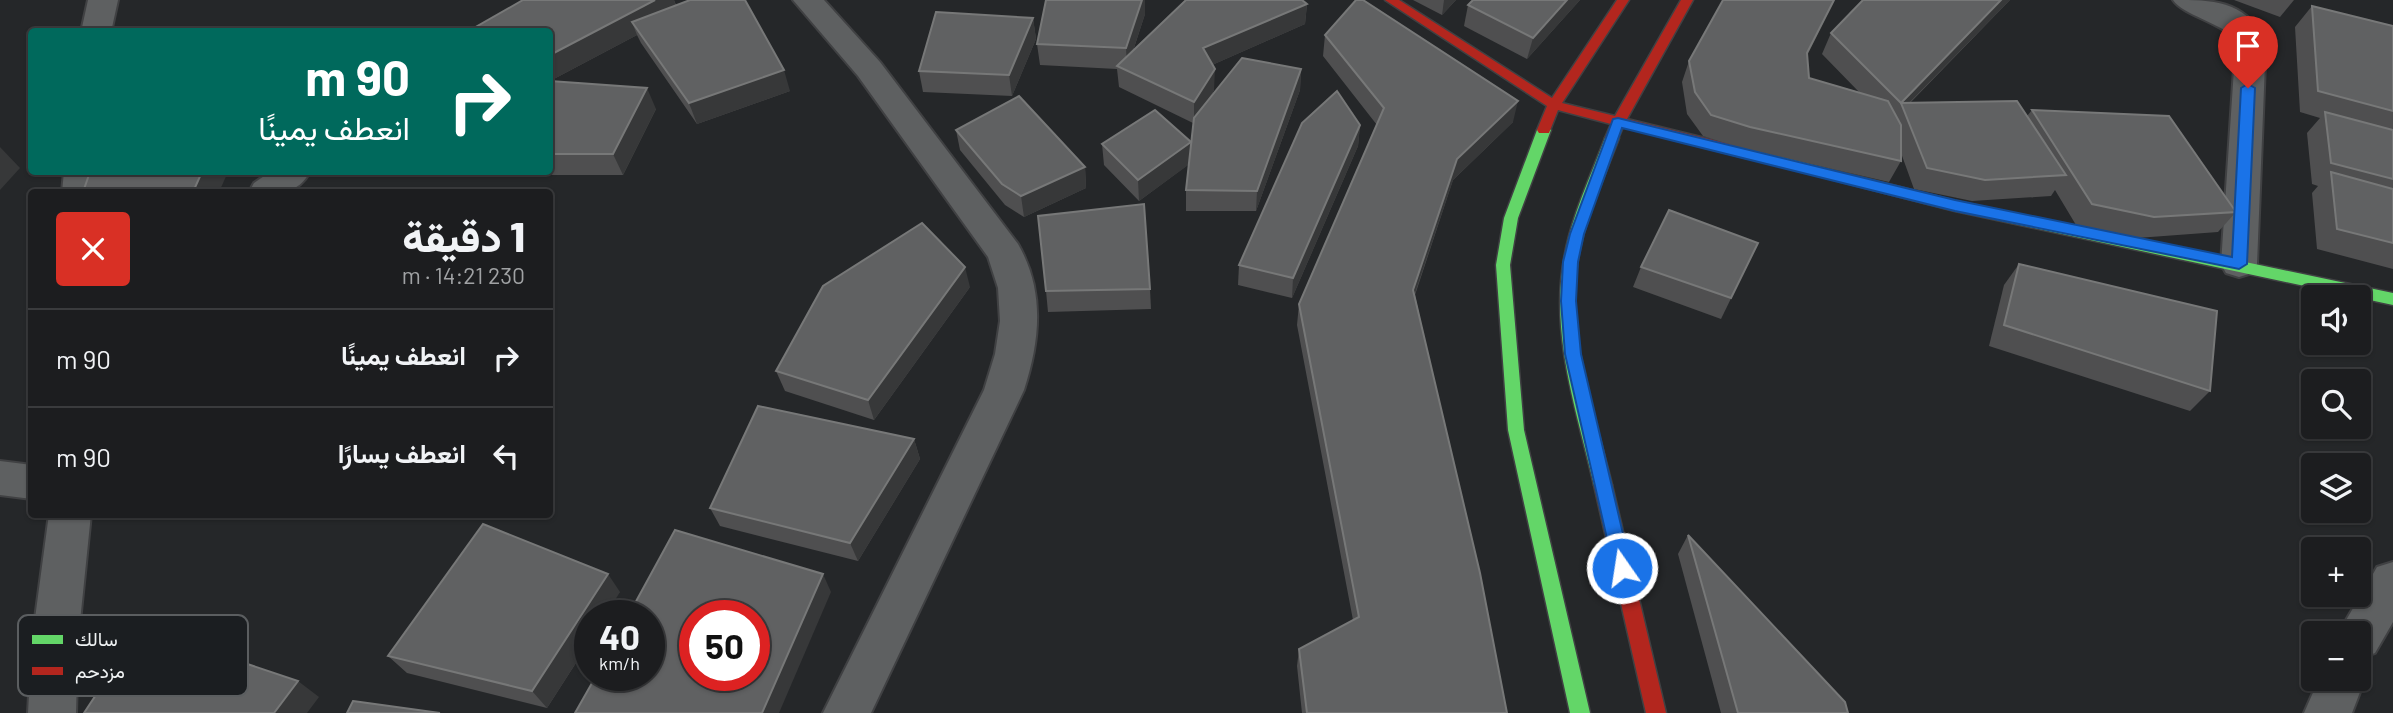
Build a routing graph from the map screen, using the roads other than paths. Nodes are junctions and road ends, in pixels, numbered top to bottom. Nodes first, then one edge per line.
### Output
1 (103, 0) edge
2 (808, 0) edge
3 (1391, 0) edge
4 (1623, 0) edge
5 (1687, 0) edge
6 (2188, 0) edge
7 (97, 28) edge
8 (1554, 105) junction
9 (1618, 122) junction
10 (289, 175) edge
11 (270, 189) edge
12 (2239, 264) junction
13 (2393, 299) edge
14 (0, 478) edge
15 (28, 482) edge
16 (70, 518) edge
17 (2393, 581) edge
18 (58, 615) edge
19 (2369, 621) edge
20 (2337, 691) edge
21 (847, 713) edge
22 (1580, 713) edge
23 (1656, 713) edge
24 (2328, 713) edge

1 - 7 street
2 - 21 street
3 - 8 main road
4 - 8 main road
5 - 9 main road
6 - 12 street
8 - 9 main road
8 - 22 main road
9 - 12 main road
9 - 23 main road
10 - 11 street
12 - 13 main road
14 - 15 street
16 - 18 street
17 - 19 street
20 - 24 street

